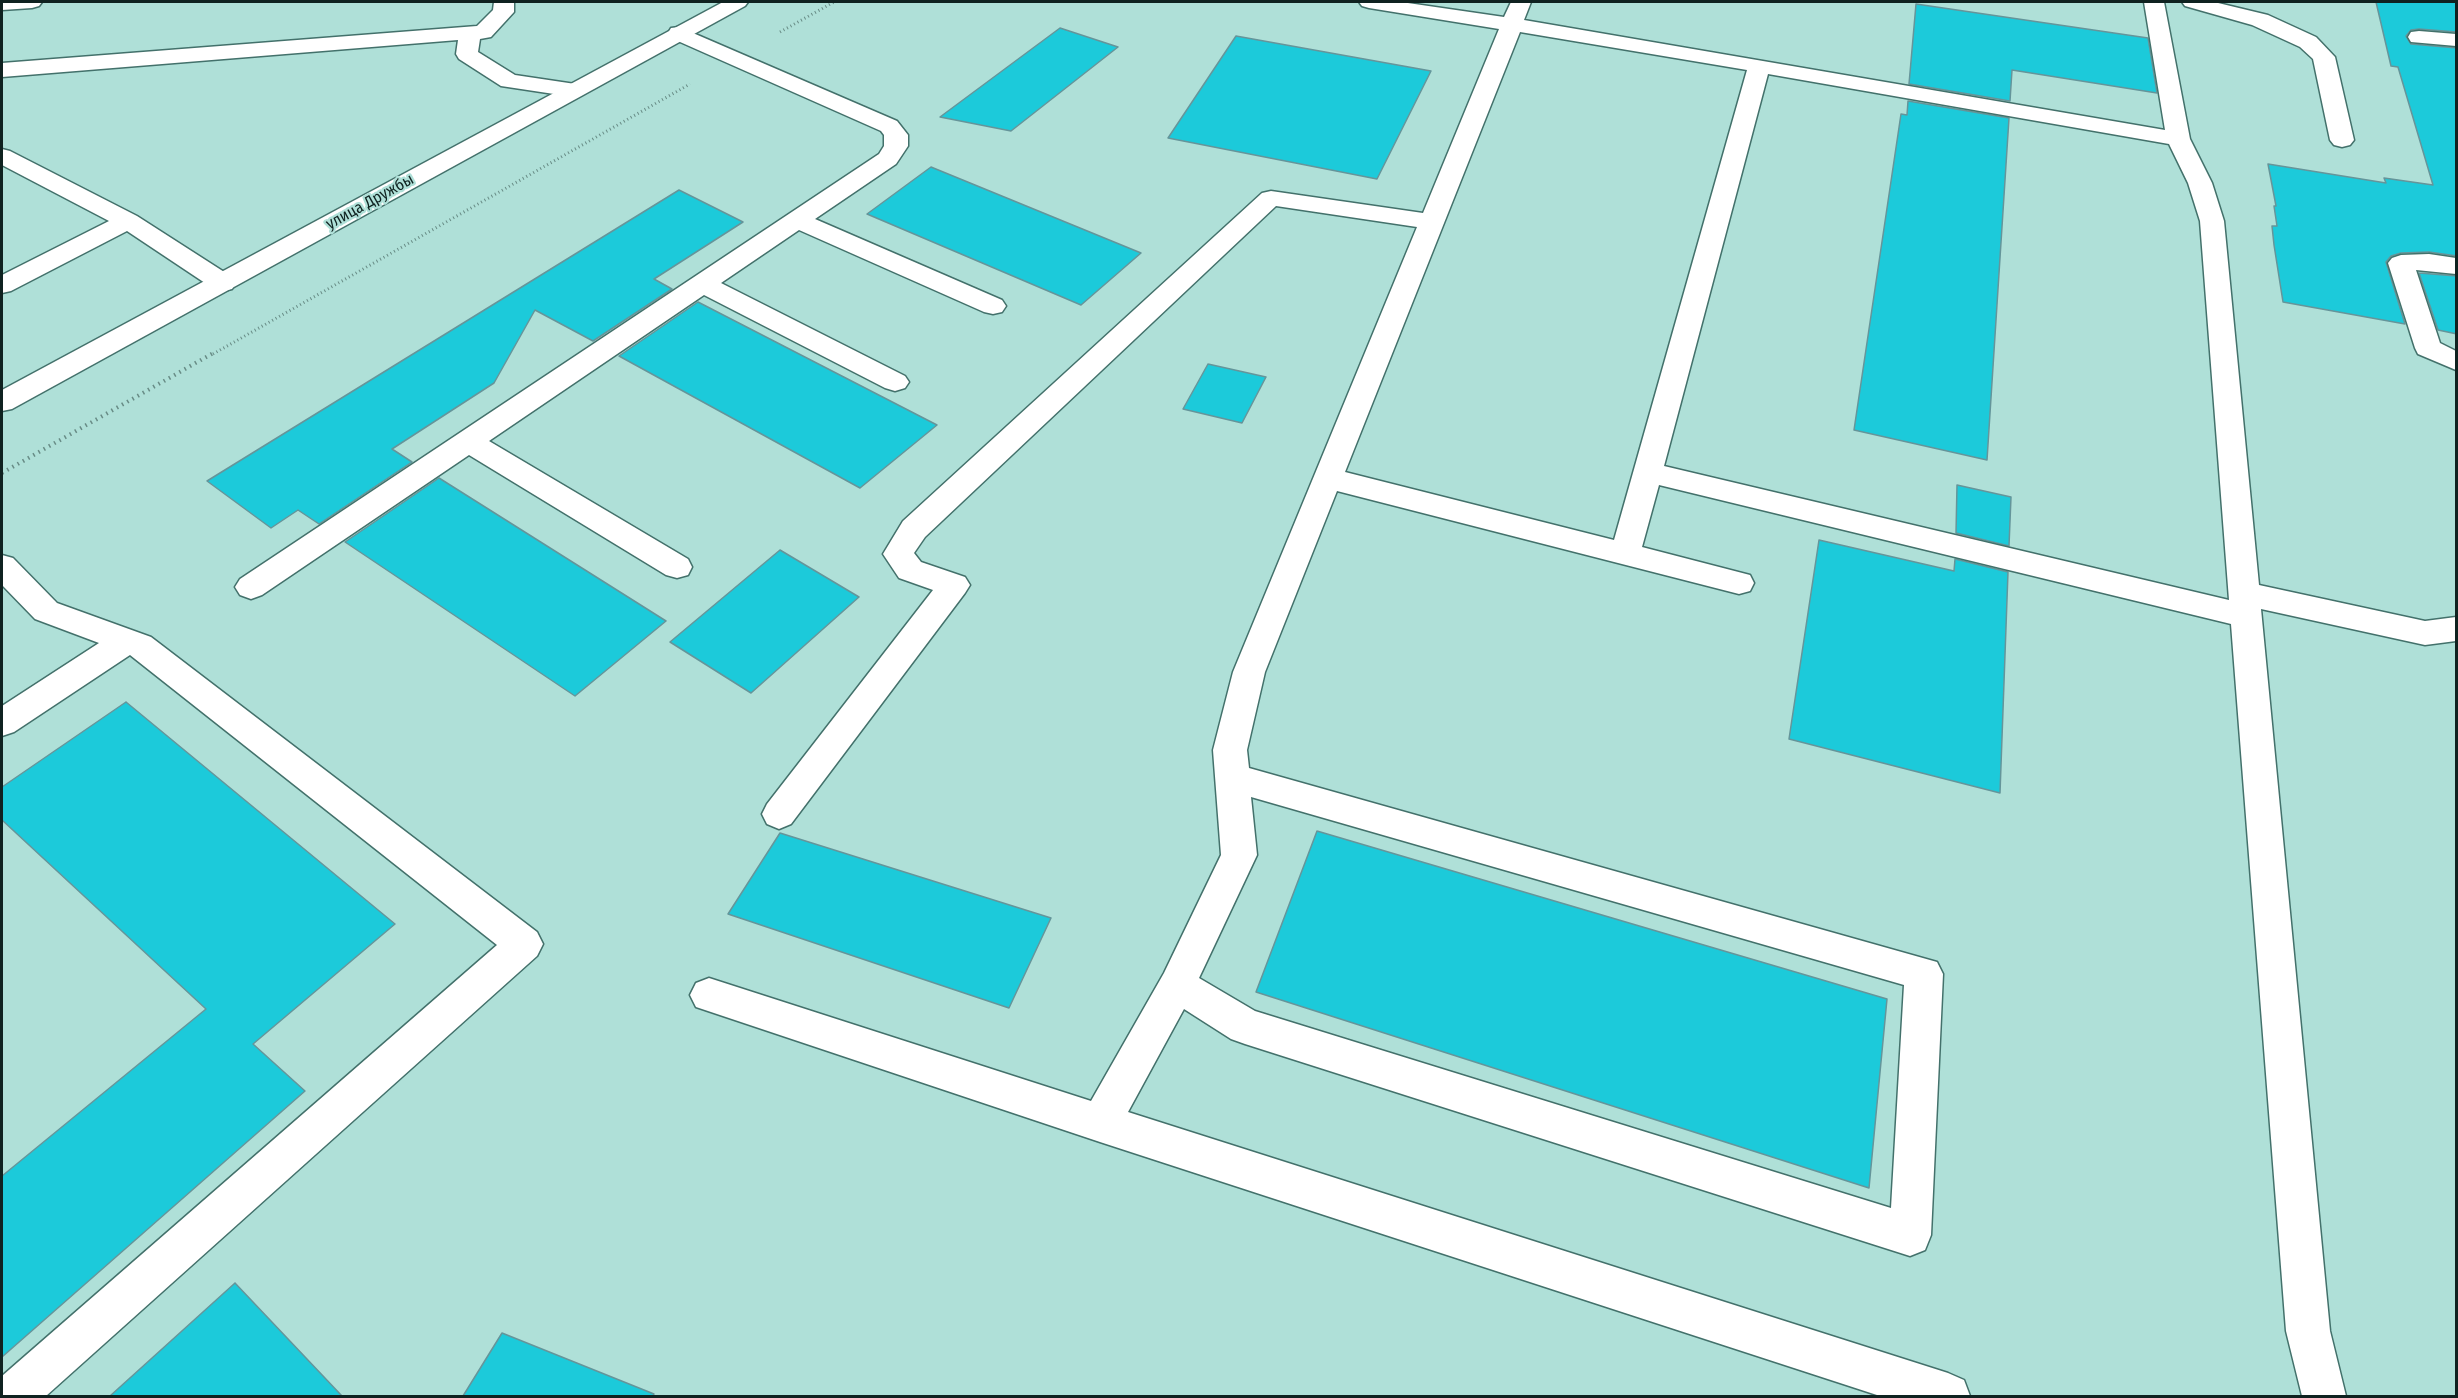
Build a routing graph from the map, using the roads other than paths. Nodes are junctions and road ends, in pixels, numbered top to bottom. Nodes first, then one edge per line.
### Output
1 (32, 2) edge
2 (504, 2) edge
3 (738, 2) edge
4 (1369, 2) edge
5 (2154, 2) edge
6 (2192, 2) edge
7 (2, 4) edge
8 (1516, 13) edge
9 (470, 32) junction
10 (679, 33) junction
11 (2419, 37) dead end
12 (2457, 40) edge
13 (1758, 65) junction
14 (2, 70) edge
15 (574, 90) junction
16 (2178, 139) junction
17 (2342, 140) dead end
18 (2, 156) edge
19 (26, 169) junction
20 (2, 181) edge
21 (797, 220) junction
22 (128, 221) junction
23 (1430, 222) junction
24 (2457, 266) edge
25 (223, 283) junction
26 (702, 284) junction
27 (2, 285) edge
28 (993, 306) dead end
29 (2457, 361) edge
30 (895, 382) dead end
31 (2, 402) edge
32 (468, 441) junction
33 (1648, 472) junction
34 (1326, 478) junction
35 (1625, 555) junction
36 (2, 566) edge
37 (677, 567) dead end
38 (1738, 583) dead end
39 (251, 587) dead end
40 (2244, 605) junction
41 (2457, 629) edge
42 (127, 641) junction
43 (2, 723) edge
44 (1232, 777) junction
45 (779, 814) dead end
46 (1177, 985) junction
47 (709, 995) dead end
48 (1100, 1123) junction
49 (13, 1396) edge
50 (1948, 1396) edge
51 (2324, 1396) edge

1 - 7 main road
2 - 9 main road
3 - 10 main road, улица Дружбы
4 - 8 main road
5 - 16 main road
6 - 17 main road
8 - 13 main road
8 - 23 main road
9 - 14 main road
9 - 15 main road
10 - 15 main road, улица Дружбы
10 - 21 main road
11 - 12 main road
13 - 16 main road
13 - 33 main road
15 - 25 main road, улица Дружбы
16 - 40 main road
18 - 19 main road
19 - 20 main road
19 - 22 main road
21 - 26 main road
21 - 28 main road
22 - 25 main road
22 - 27 main road
23 - 34 main road
23 - 45 main road
24 - 29 main road
25 - 31 main road, улица Дружбы
26 - 30 main road
26 - 32 main road
32 - 37 main road
32 - 39 main road
33 - 35 main road
33 - 40 main road
34 - 35 main road
34 - 44 main road
35 - 38 main road
36 - 42 main road
40 - 41 main road
40 - 51 main road
42 - 43 main road
42 - 49 main road
44 - 46 main road
44 - 46 main road
46 - 48 main road
47 - 48 main road
48 - 50 main road

